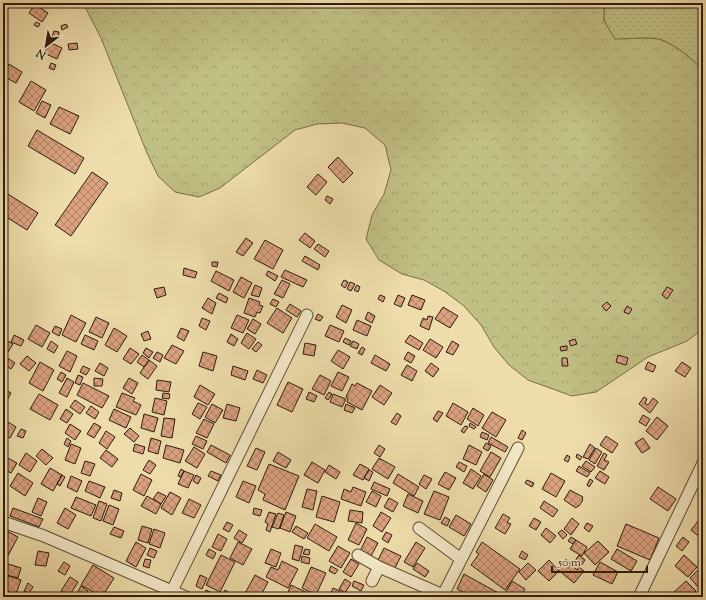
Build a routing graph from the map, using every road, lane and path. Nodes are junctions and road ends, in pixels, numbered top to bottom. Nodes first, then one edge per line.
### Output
1 (307, 315) dead end
2 (518, 448) dead end
3 (703, 463) edge
4 (3, 522) edge
5 (419, 528) dead end
6 (358, 555) dead end
7 (461, 559) junction
8 (379, 567) junction
9 (372, 581) dead end
10 (171, 594) edge
11 (442, 596) edge
12 (186, 597) edge
13 (639, 597) edge

1 - 10 street
2 - 7 street
3 - 13 street
4 - 10 street
5 - 7 street
6 - 8 street
7 - 11 street
8 - 9 street
8 - 11 street
10 - 12 street

